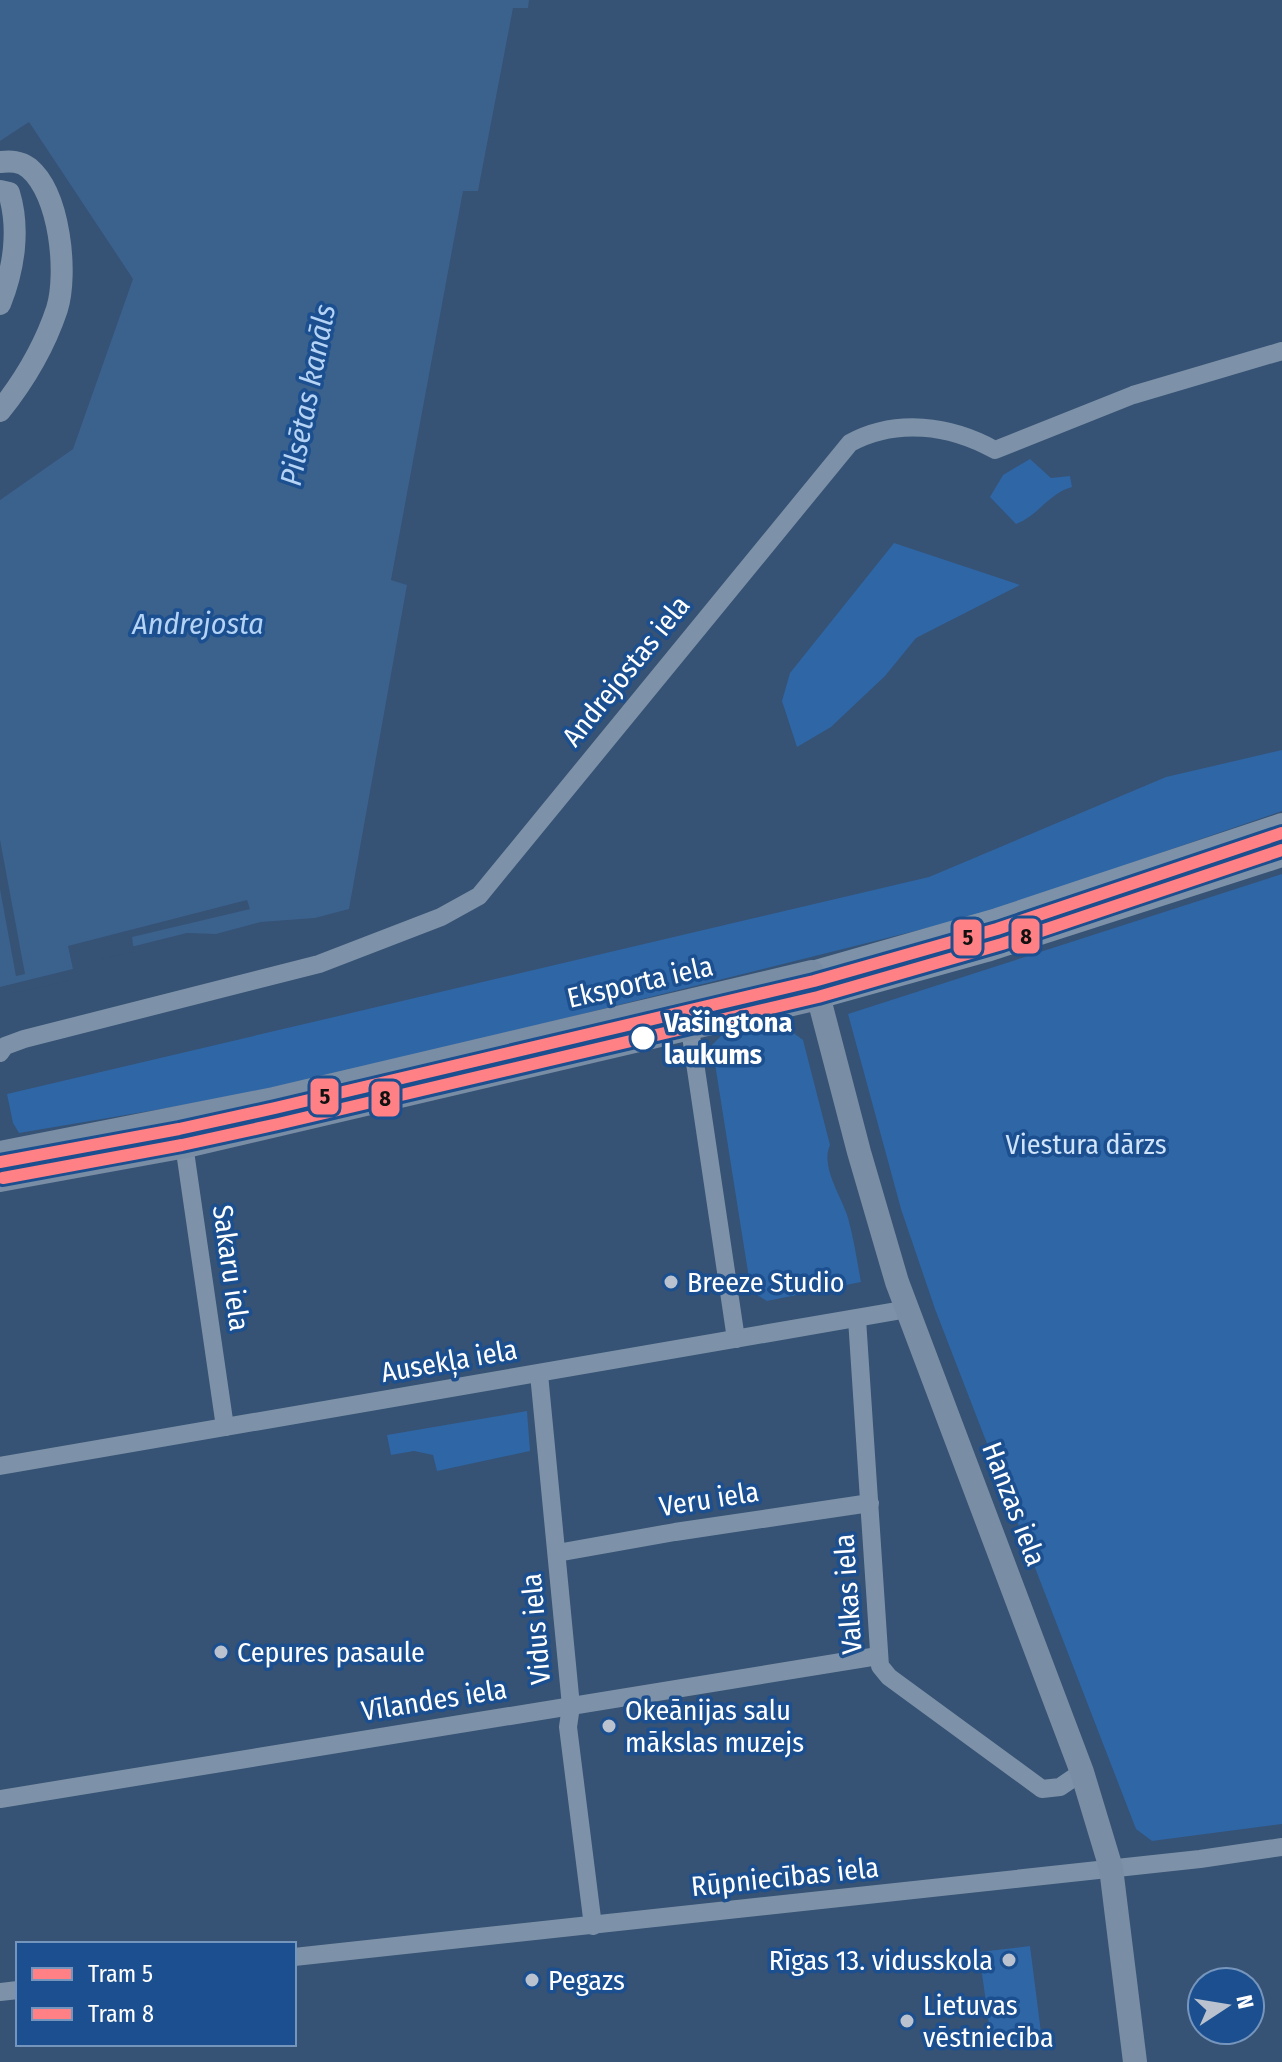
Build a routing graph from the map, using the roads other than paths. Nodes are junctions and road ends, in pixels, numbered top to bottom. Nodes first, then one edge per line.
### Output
1 (0, 162) edge
2 (0, 191) edge
3 (0, 304) edge
4 (1282, 351) edge
5 (0, 411) edge
6 (1282, 824) edge
7 (1282, 856) edge
8 (812, 972) junction
9 (818, 998) junction
10 (686, 1002) junction
11 (690, 1029) junction
12 (0, 1053) edge
13 (180, 1117) junction
14 (186, 1146) junction
15 (1, 1149) edge
16 (4, 1179) edge
17 (908, 1309) junction
18 (857, 1319) junction
19 (736, 1339) junction
20 (539, 1374) junction
21 (225, 1427) junction
22 (0, 1466) edge
23 (870, 1503) junction
24 (557, 1553) junction
25 (878, 1656) junction
26 (571, 1706) junction
27 (1082, 1772) junction
28 (0, 1799) edge
29 (1282, 1847) edge
30 (1111, 1868) junction
31 (593, 1926) junction
32 (296, 1957) edge
33 (1135, 2062) edge

1 - 5 street
2 - 3 street
4 - 12 street, Andrejostas iela
6 - 8 street, Eksporta iela
7 - 9 street, Eksporta iela
8 - 9 main road, Hanzas iela
8 - 10 main road, Eksporta iela
9 - 11 main road, Eksporta iela
9 - 17 main road, Hanzas iela
10 - 11 street
10 - 13 main road, Eksporta iela
11 - 14 main road, Eksporta iela
11 - 19 street
13 - 14 street, Sakaru iela
13 - 15 main road, Eksporta iela
14 - 16 main road, Eksporta iela
14 - 21 street, Sakaru iela
15 - 16 street
17 - 18 street, Ausekļa iela
17 - 27 main road, Hanzas iela
18 - 19 street, Ausekļa iela
18 - 23 street, Valkas iela
19 - 20 street, Ausekļa iela
20 - 21 street, Ausekļa iela
20 - 24 street, Vidus iela
21 - 22 street, Ausekļa iela
23 - 24 street, Veru iela
23 - 25 street, Valkas iela
24 - 26 street, Vidus iela
25 - 26 street, Vīlandes iela
25 - 27 street, Valkas iela
26 - 28 street, Vīlandes iela
26 - 31 street, Vidus iela
27 - 30 main road, Hanzas iela
29 - 30 street, Rūpniecības iela
30 - 31 street, Rūpniecības iela
30 - 33 main road, Hanzas iela
31 - 32 street, Rūpniecības iela

